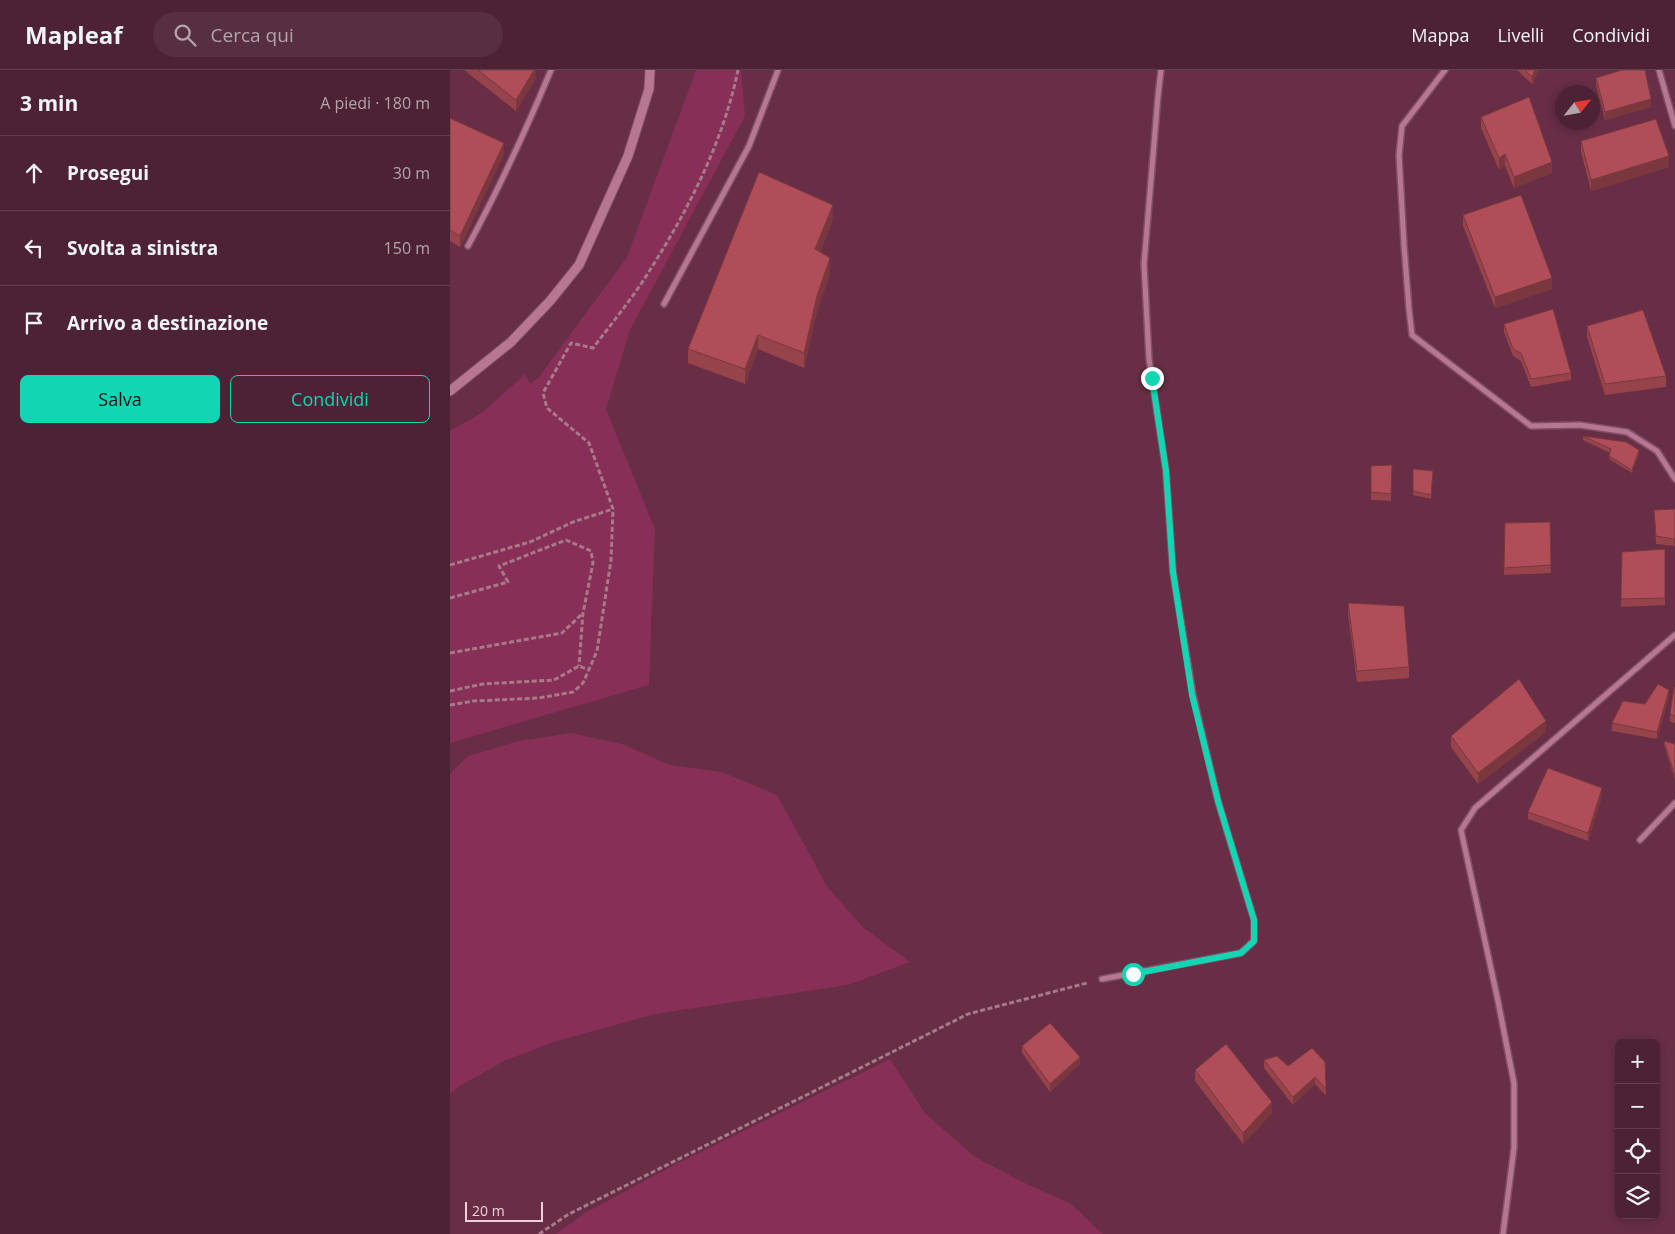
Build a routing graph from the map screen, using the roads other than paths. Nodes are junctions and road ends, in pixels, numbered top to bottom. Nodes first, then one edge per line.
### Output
1 (550, 70) edge
2 (650, 70) edge
3 (778, 70) edge
4 (1161, 70) edge
5 (1445, 70) edge
6 (1659, 70) edge
7 (1675, 126) edge
8 (468, 246) dead end
9 (664, 304) dead end
10 (450, 391) edge
11 (1675, 479) edge
12 (1675, 635) edge
13 (1675, 802) edge
14 (1640, 840) dead end
15 (1102, 980) road end
16 (1503, 1234) edge

1 - 8 street
2 - 10 street
3 - 9 street
4 - 15 street
5 - 11 street
6 - 7 street
12 - 16 street
13 - 14 street

